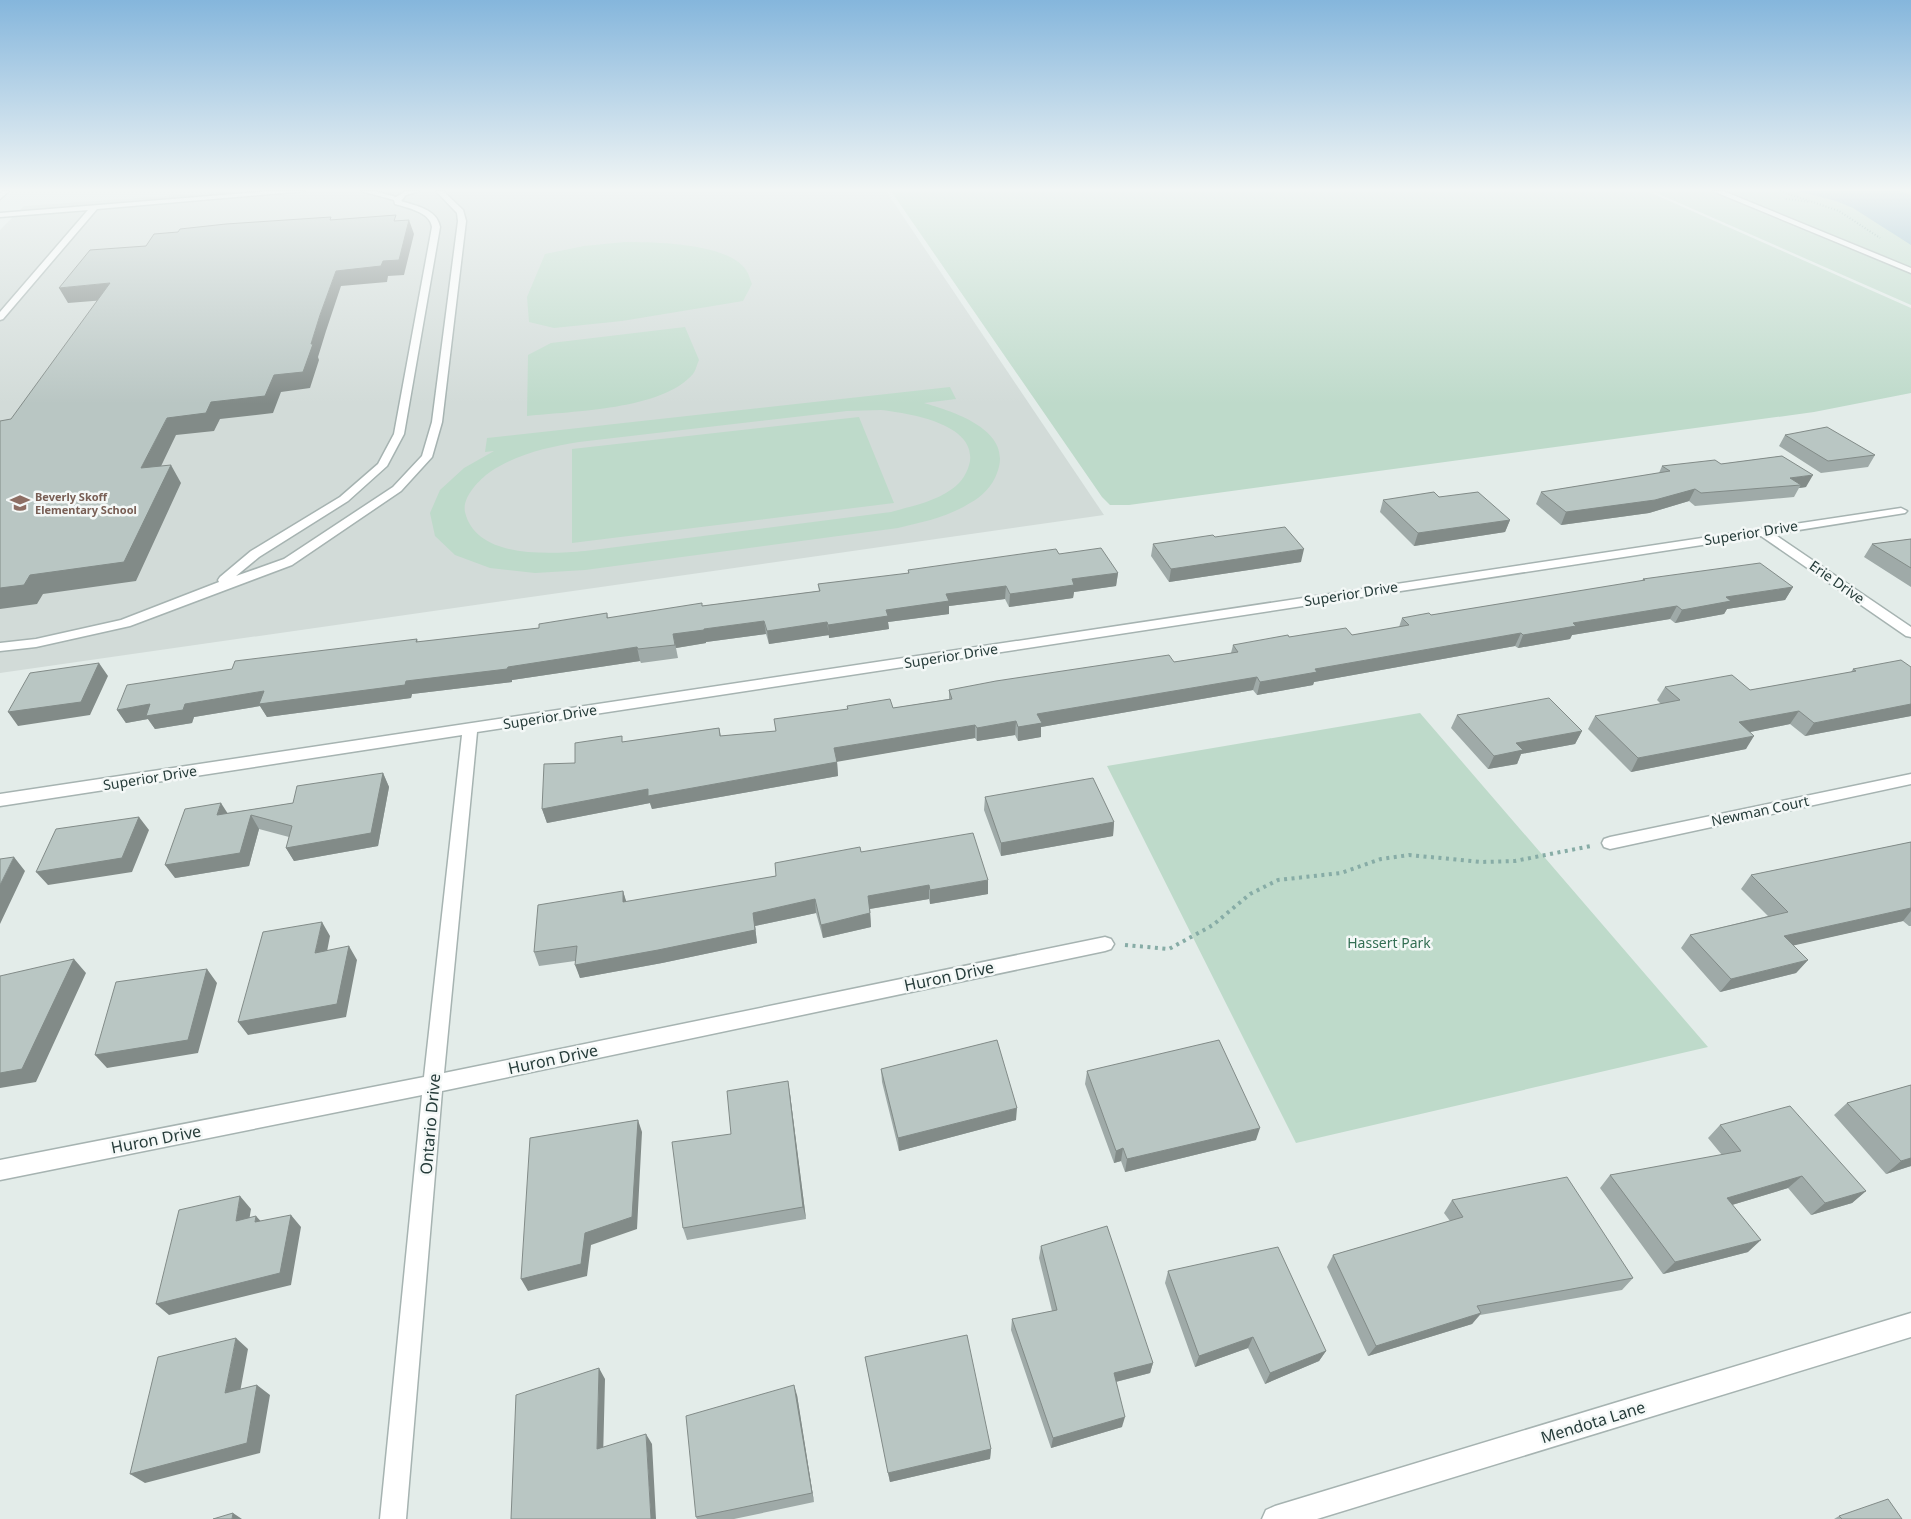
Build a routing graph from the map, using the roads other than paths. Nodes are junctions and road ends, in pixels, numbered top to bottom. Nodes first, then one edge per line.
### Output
1 (48, 262) edge
2 (430, 262) edge
3 (457, 262) edge
4 (1889, 262) edge
5 (1911, 271) edge
6 (0, 318) edge
7 (1901, 511) dead end
8 (1762, 531) junction
9 (215, 588) junction
10 (1911, 634) edge
11 (0, 647) edge
12 (470, 729) junction
13 (1911, 779) edge
14 (0, 800) edge
15 (1610, 843) road end
16 (1104, 944) road end
17 (434, 1084) junction
18 (0, 1170) edge
19 (1911, 1324) edge
20 (393, 1519) edge
21 (1275, 1519) edge

1 - 6 street
2 - 9 street
3 - 9 street
4 - 5 street
7 - 8 street, Superior Drive
8 - 10 street, Erie Drive
8 - 12 street, Superior Drive
9 - 11 street
12 - 14 street, Superior Drive
12 - 17 street, Ontario Drive
13 - 15 street, Newman Court
16 - 17 street, Huron Drive
17 - 18 street, Huron Drive
17 - 20 street, Ontario Drive
19 - 21 street, Mendota Lane

